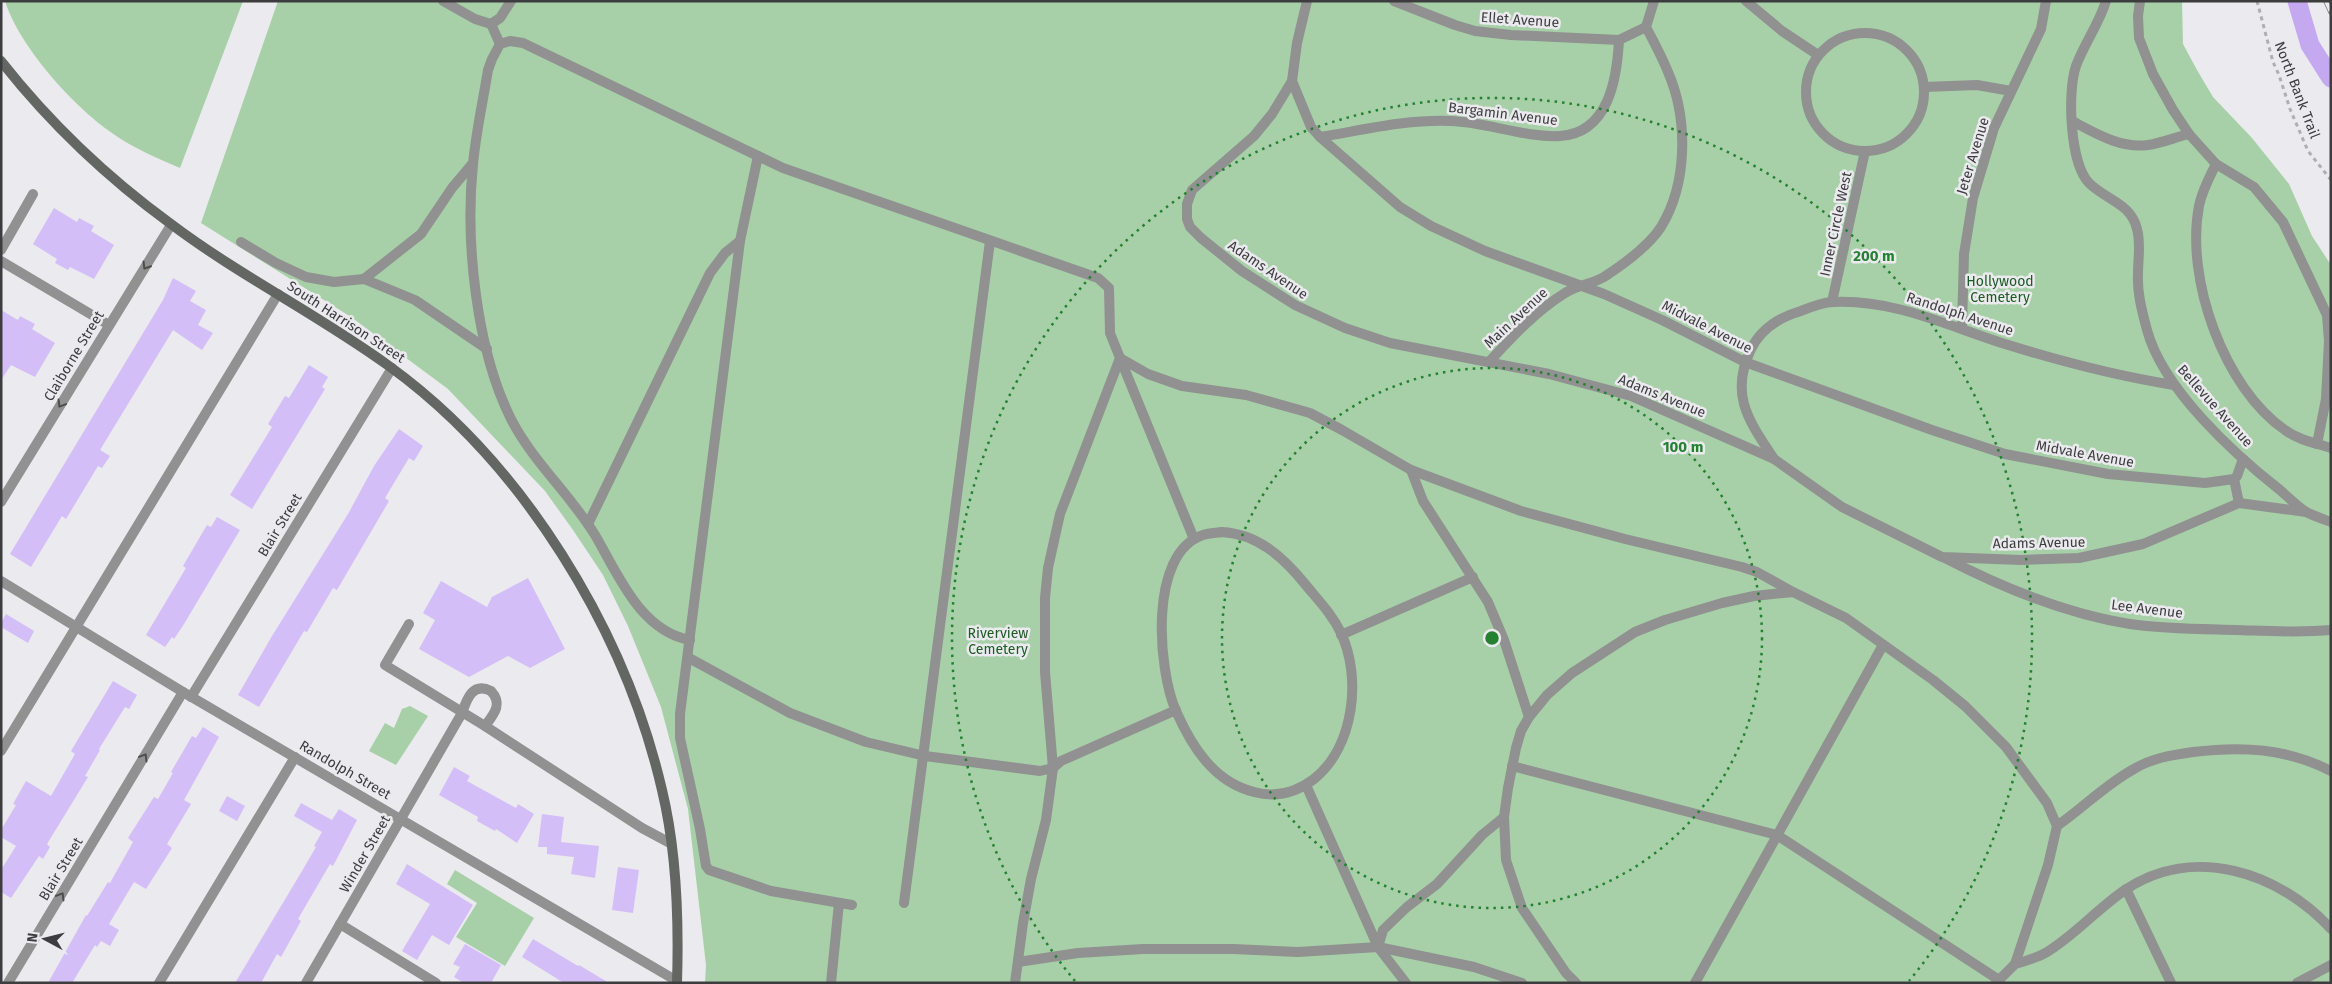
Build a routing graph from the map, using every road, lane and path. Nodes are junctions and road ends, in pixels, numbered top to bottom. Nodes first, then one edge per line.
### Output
1 (443, 1) edge
2 (511, 1) edge
3 (1307, 1) edge
4 (1394, 1) edge
5 (1654, 1) edge
6 (1746, 1) edge
7 (2046, 1) edge
8 (2106, 1) edge
9 (2140, 1) edge
10 (2257, 1) edge
11 (490, 24) junction
12 (1646, 27) junction
13 (1619, 40) junction
14 (500, 44) junction
15 (1818, 55) junction
16 (1, 61) edge
17 (1292, 81) junction
18 (1924, 87) junction
19 (2011, 91) junction
20 (2072, 121) junction
21 (2189, 134) junction
22 (1320, 137) junction
23 (1865, 151) junction
24 (758, 156) junction
25 (473, 163) junction
26 (2216, 164) junction
27 (2331, 180) edge
28 (33, 194) dead end
29 (171, 225) junction
30 (740, 241) junction
31 (990, 241) junction
32 (241, 242) dead end
33 (1, 250) edge
34 (1, 261) edge
35 (364, 280) junction
36 (1581, 285) junction
37 (278, 294) junction
38 (1832, 302) junction
39 (2329, 317) edge
40 (109, 325) junction
41 (1962, 327) junction
42 (487, 349) junction
43 (1120, 358) junction
44 (1489, 362) junction
45 (1745, 362) junction
46 (392, 368) junction
47 (2174, 385) junction
48 (2317, 444) junction
49 (2331, 448) edge
50 (1774, 459) junction
51 (2243, 459) junction
52 (1411, 470) junction
53 (2234, 478) junction
54 (1, 502) edge
55 (2240, 503) junction
56 (2306, 512) junction
57 (2331, 522) edge
58 (588, 524) junction
59 (1194, 539) junction
60 (1942, 557) junction
61 (1473, 577) junction
62 (1, 582) edge
63 (1793, 592) junction
64 (409, 624) dead end
65 (77, 627) junction
66 (2331, 630) edge
67 (1342, 635) junction
68 (690, 640) junction
69 (1883, 645) junction
70 (689, 658) junction
71 (187, 695) junction
72 (1176, 710) junction
73 (462, 713) junction
74 (1529, 717) junction
75 (485, 726) junction
76 (1, 751) edge
77 (924, 756) junction
78 (295, 757) junction
79 (1512, 766) junction
80 (1053, 768) junction
81 (2331, 771) edge
82 (1306, 785) junction
83 (1504, 817) junction
84 (402, 819) junction
85 (2057, 826) junction
86 (1777, 835) junction
87 (670, 843) junction
88 (2126, 889) junction
89 (839, 903) junction
90 (904, 903) dead end
91 (852, 905) dead end
92 (340, 924) junction
93 (2331, 929) edge
94 (1378, 947) junction
95 (1018, 962) junction
96 (2015, 964) junction
97 (2331, 965) edge
98 (678, 982) edge
99 (1998, 982) edge
100 (8, 983) edge
101 (159, 983) edge
102 (306, 983) edge
103 (436, 983) edge
104 (831, 983) edge
105 (1015, 983) edge
106 (1406, 983) edge
107 (1522, 983) edge
108 (1576, 983) edge
109 (1695, 983) edge
110 (2171, 983) edge
111 (2297, 983) edge

1 - 11 street
2 - 11 street
3 - 17 street
4 - 13 street, Ellet Avenue
5 - 12 street
6 - 15 street
7 - 19 street, Jeter Avenue
8 - 20 street, Bellevue Avenue
9 - 21 street
10 - 27 path, North Bank Trail
11 - 14 street
12 - 13 street, Ellet Avenue
12 - 36 street, Main Avenue
13 - 22 street, Bargamin Avenue
14 - 24 street
14 - 25 street
15 - 18 street
15 - 23 street
16 - 29 street, South Harrison Street
17 - 22 street, Midvale Avenue
17 - 44 street, Adams Avenue
18 - 19 street
18 - 23 street
19 - 41 street, Jeter Avenue
20 - 21 street
20 - 47 street, Bellevue Avenue
21 - 26 street
22 - 36 street, Midvale Avenue
23 - 38 street, Inner Circle West
24 - 30 street
24 - 31 street
25 - 35 street
25 - 42 street
26 - 39 street
26 - 48 street
28 - 33 street
29 - 37 street, South Harrison Street
29 -> 40 street, Claiborne Street
30 - 58 street
30 - 68 street
31 - 43 street
31 - 77 street
32 - 35 street
34 - 40 street
35 - 42 street
36 - 44 street, Main Avenue
36 - 45 street, Midvale Avenue
37 - 46 street, South Harrison Street
37 - 65 street
38 - 41 street, Randolph Avenue
38 - 45 street, Randolph Avenue
39 - 48 street
40 -> 54 street, Claiborne Street
41 - 47 street, Randolph Avenue
42 - 58 street
43 - 52 street
43 - 59 street
43 - 80 street
44 - 50 street, Adams Avenue
45 - 50 street, Randolph Avenue
45 - 53 street, Midvale Avenue
46 - 71 street, Blair Street
46 - 87 street, South Harrison Street
47 - 51 street, Bellevue Avenue
48 - 49 street
50 - 60 street, Adams Avenue
51 - 53 street
51 - 56 street, Bellevue Avenue
52 - 61 street
52 - 63 street
53 - 55 street
55 - 56 street
55 - 60 street, Adams Avenue
56 - 57 street, Bellevue Avenue
58 - 68 street
59 - 67 street
59 - 72 street
60 - 66 street, Lee Avenue
61 - 67 street
61 - 74 street
62 - 65 street, Randolph Street
63 - 69 street
63 - 74 street
64 - 73 street
65 - 71 street, Randolph Street
65 - 76 street
67 - 82 street
68 - 70 street
69 - 85 street
69 - 86 street
70 - 77 street
70 - 89 street
71 - 78 street, Randolph Street
100 -> 71 street, Blair Street
72 - 80 street
72 - 82 street
73 - 75 street
73 - 75 street
73 - 84 street, Winder Street
74 - 79 street
75 - 87 street
77 - 80 street
77 - 90 street
78 - 84 street, Randolph Street
78 - 101 street
79 - 83 street
79 - 86 street
80 - 95 street
81 - 85 street
82 - 94 street
83 - 94 street
83 - 108 street
84 - 92 street, Winder Street
84 - 98 street, Randolph Street
85 - 96 street
86 - 99 street
86 - 109 street
87 - 98 street, South Harrison Street
88 - 93 street
88 - 96 street
88 - 110 street
89 - 91 street
89 - 104 street
92 - 102 street, Winder Street
92 - 103 street
94 - 95 street
94 - 106 street
94 - 107 street
95 - 105 street
96 - 99 street
97 - 111 street

